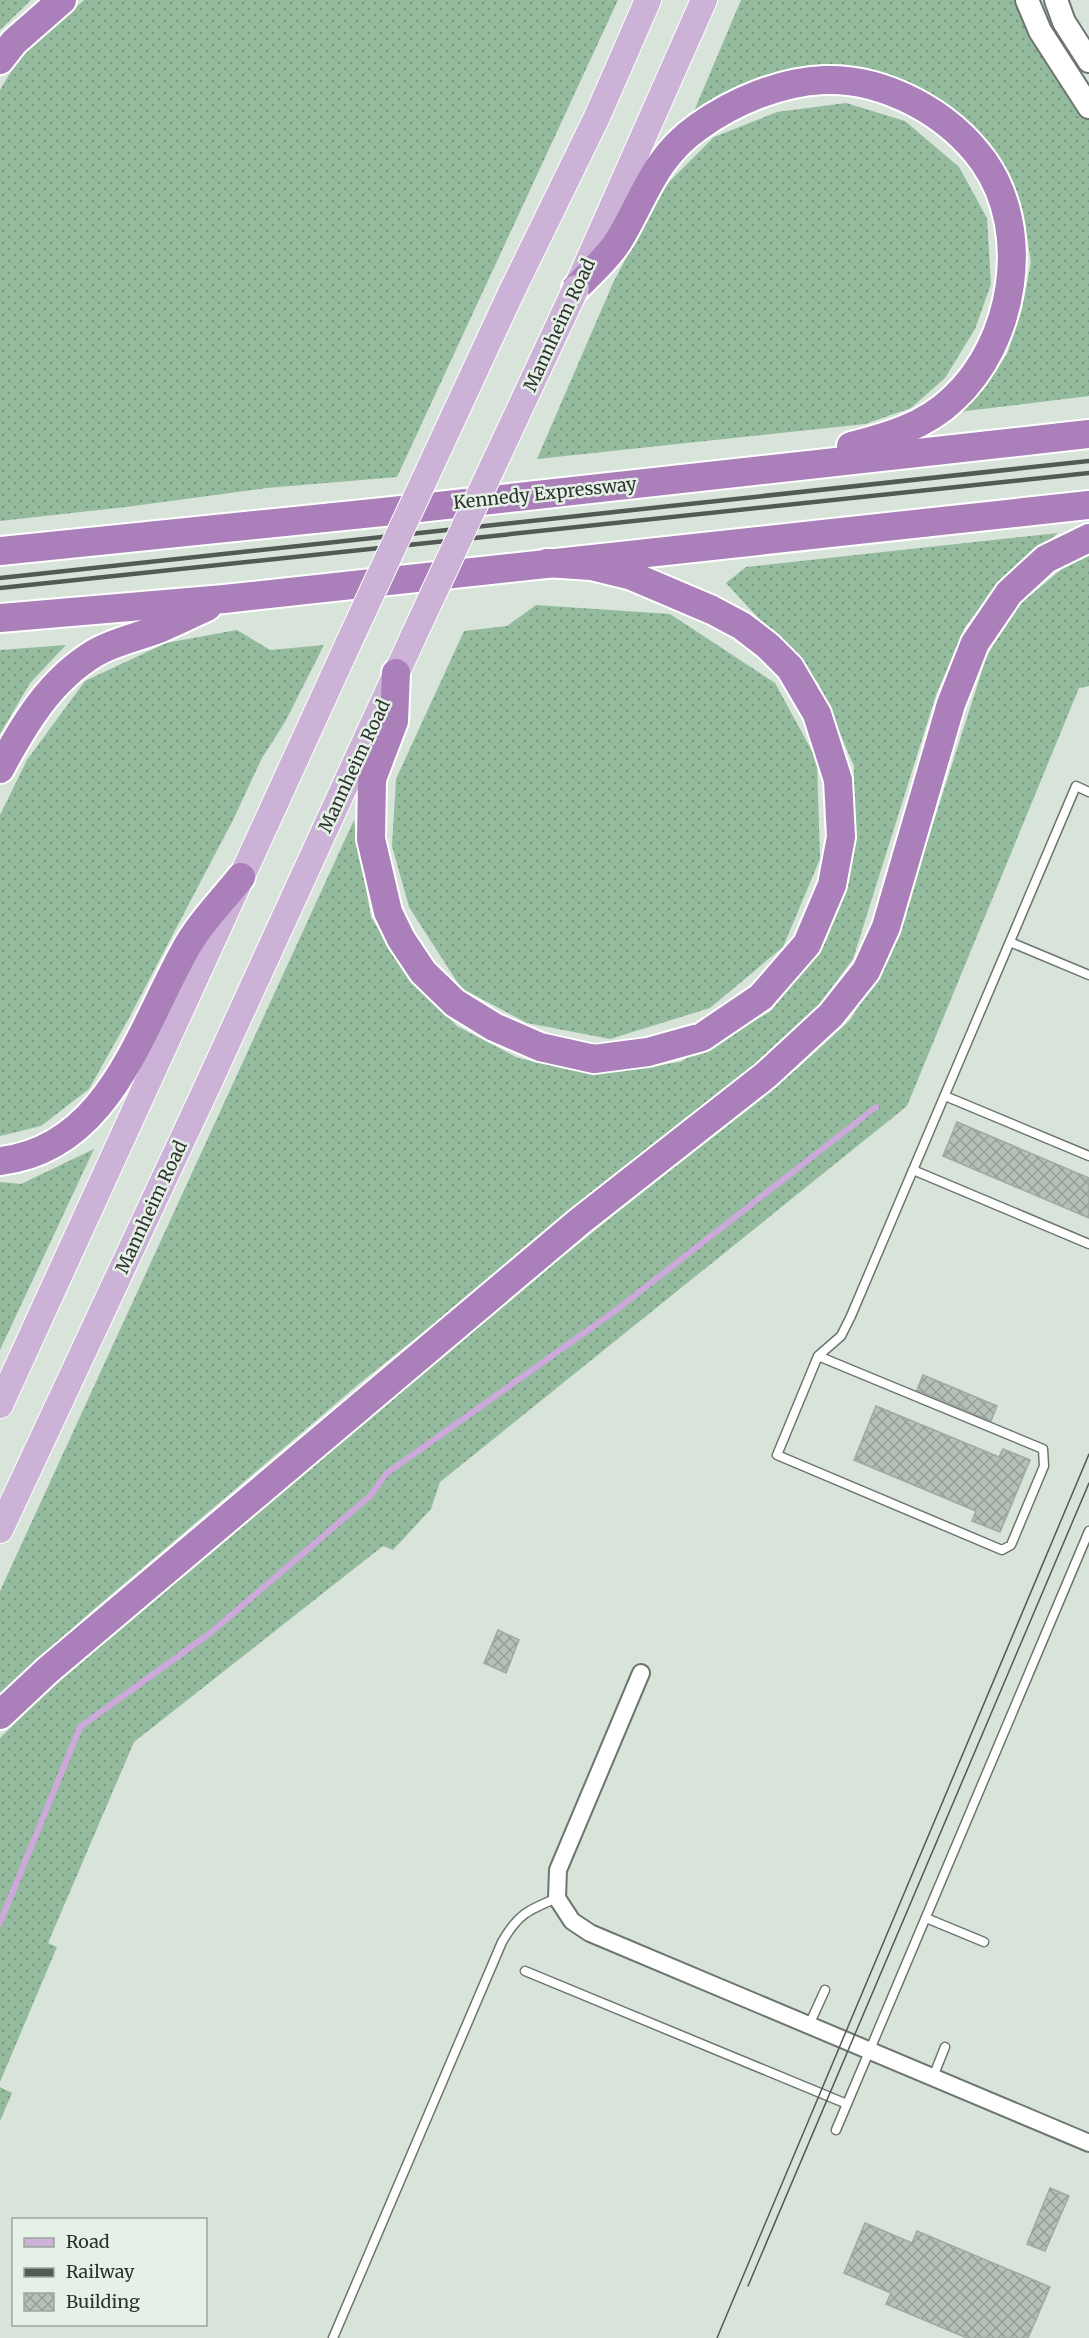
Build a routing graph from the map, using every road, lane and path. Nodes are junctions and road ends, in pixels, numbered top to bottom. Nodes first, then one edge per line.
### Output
1 (62, 0) edge
2 (648, 0) edge
3 (704, 0) edge
4 (1027, 0) edge
5 (1056, 0) edge
6 (0, 60) edge
7 (1089, 61) edge
8 (1089, 106) edge
9 (576, 288) junction
10 (1089, 434) edge
11 (688, 477) junction
12 (1089, 505) edge
13 (1089, 537) edge
14 (0, 551) edge
15 (547, 563) junction
16 (224, 599) junction
17 (0, 618) edge
18 (396, 673) junction
19 (0, 769) edge
20 (1089, 792) edge
21 (241, 878) junction
22 (1010, 942) junction
23 (1089, 975) edge
24 (945, 1096) junction
25 (1089, 1156) edge
26 (0, 1161) edge
27 (913, 1170) junction
28 (1089, 1244) edge
29 (818, 1356) junction
30 (0, 1404) edge
31 (0, 1530) edge
32 (1089, 1531) edge
33 (641, 1673) dead end
34 (0, 1715) edge
35 (557, 1898) junction
36 (926, 1918) junction
37 (984, 1942) dead end
38 (525, 1971) dead end
39 (825, 1990) dead end
40 (809, 2025) junction
41 (945, 2046) dead end
42 (869, 2050) junction
43 (933, 2077) junction
44 (847, 2104) junction
45 (836, 2130) dead end
46 (1089, 2143) edge
47 (333, 2338) edge

1 - 6 highway
2 - 21 main road, bridge
3 - 9 main road, Mannheim Road
4 - 8 street
5 - 7 street
9 - 11 highway
9 - 18 main road, Mannheim Road, bridge
10 - 11 highway, Kennedy Expressway
11 - 14 highway, Kennedy Expressway
12 - 15 highway
13 - 34 highway
15 - 16 highway
15 - 18 highway
16 - 17 highway
16 - 19 highway
18 - 31 main road, Mannheim Road
20 - 22 lane
21 - 26 highway
21 - 30 main road
22 - 23 lane
22 - 24 lane
24 - 25 lane
24 - 27 lane
27 - 28 lane
27 - 29 lane
29 - 29 lane
32 - 36 lane
33 - 35 street
35 - 40 street
35 - 47 lane
36 - 37 lane
36 - 42 lane
38 - 44 lane
39 - 40 lane
40 - 42 street
41 - 43 lane
42 - 43 street
42 - 44 lane
43 - 46 street
44 - 45 lane

